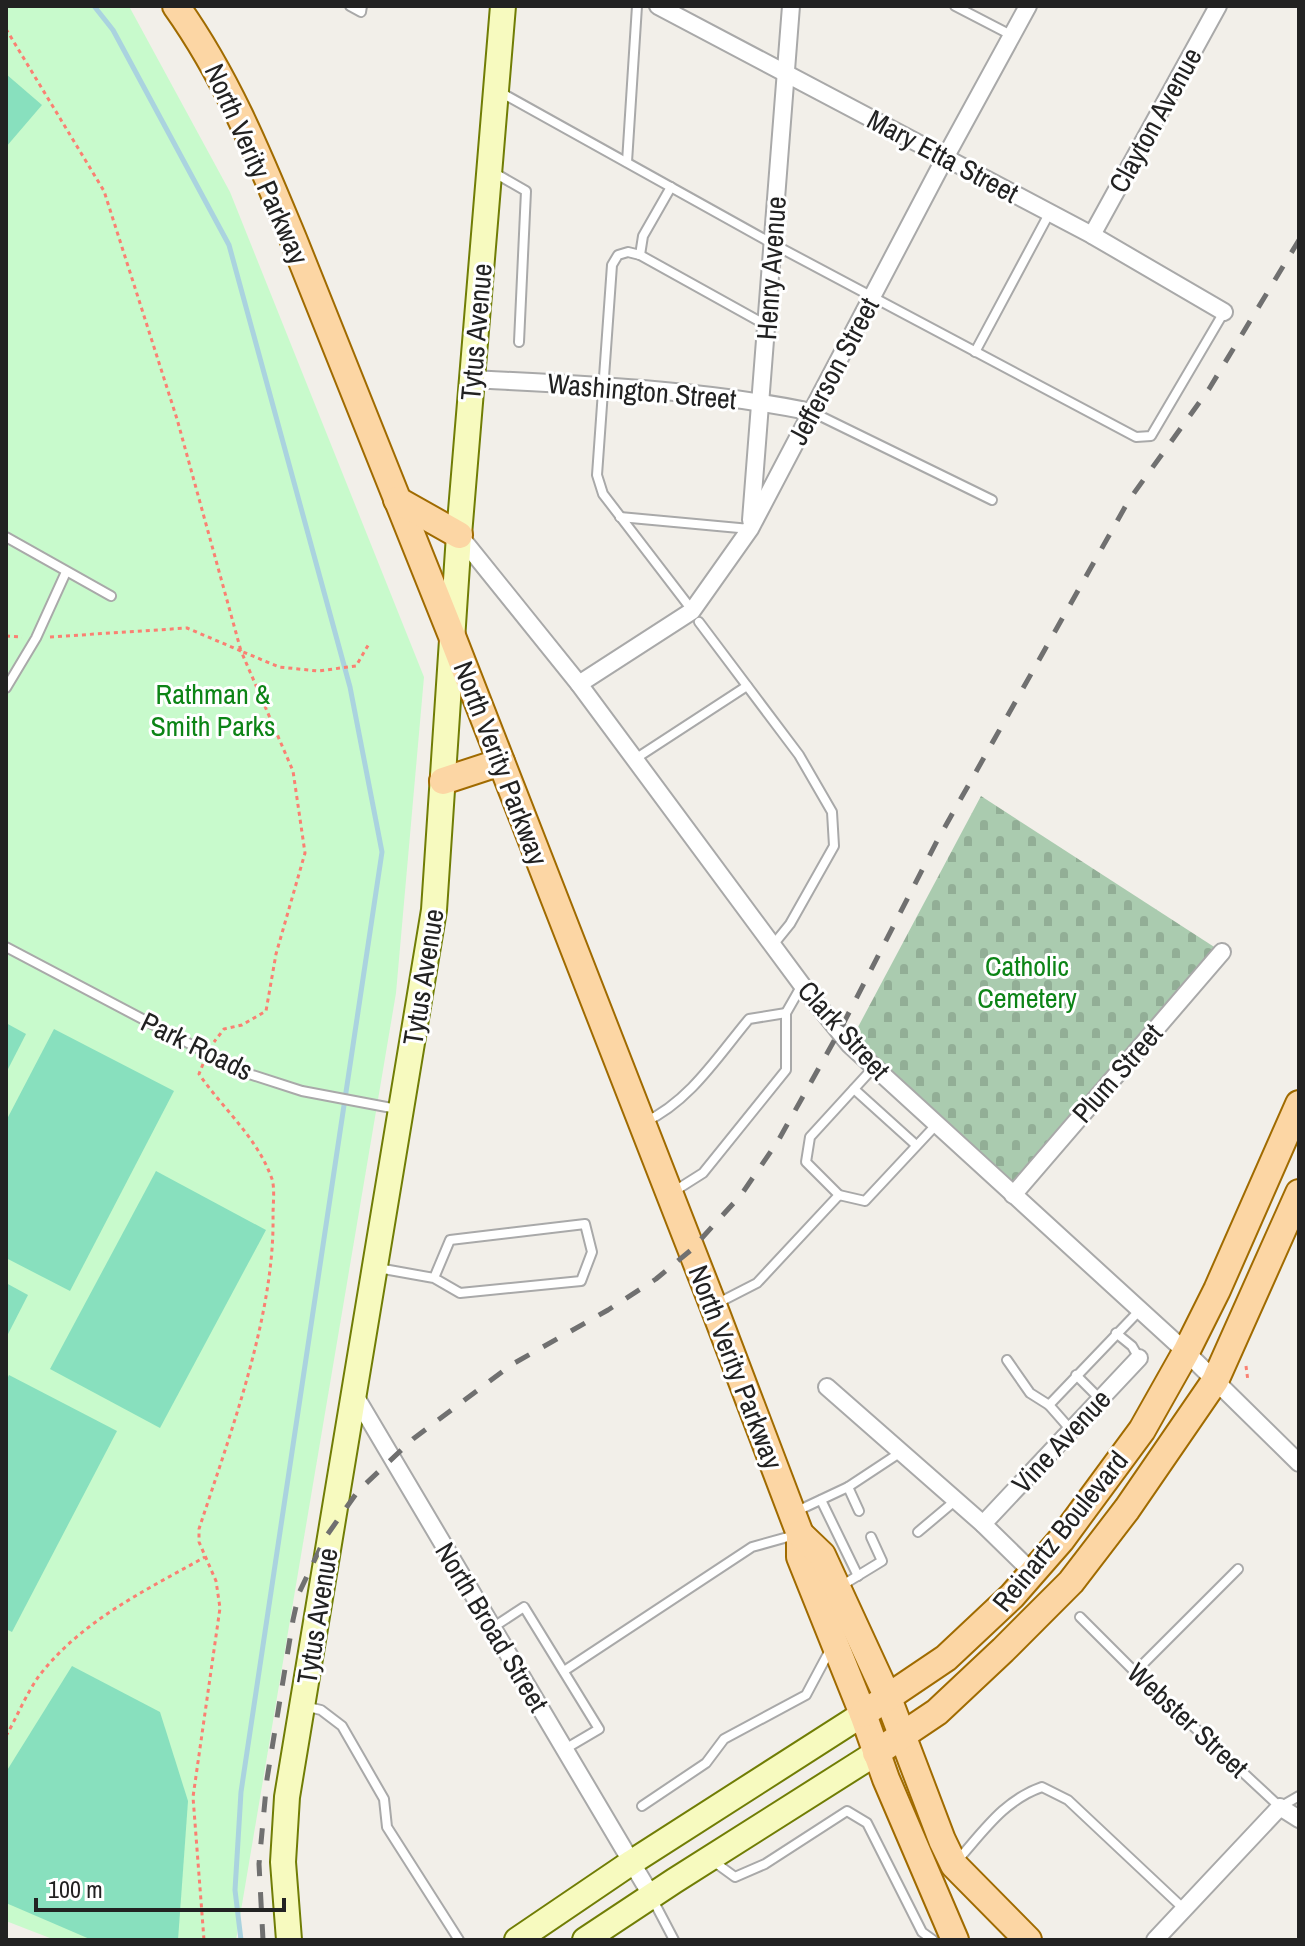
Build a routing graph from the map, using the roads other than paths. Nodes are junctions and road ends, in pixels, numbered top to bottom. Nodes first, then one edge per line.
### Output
1 (176, 6) edge
2 (350, 6) edge
3 (362, 6) edge
4 (503, 6) edge
5 (637, 6) edge
6 (658, 6) edge
7 (791, 6) edge
8 (955, 6) edge
9 (1028, 6) edge
10 (1218, 6) edge
11 (1012, 36) junction
12 (786, 74) junction
13 (496, 89) junction
14 (946, 156) junction
15 (627, 162) junction
16 (489, 170) junction
17 (671, 187) junction
18 (1050, 212) junction
19 (1092, 235) junction
20 (773, 244) junction
21 (640, 255) junction
22 (872, 297) junction
23 (1224, 312) joint
24 (766, 325) junction
25 (519, 342) dead end
26 (975, 352) junction
27 (472, 379) junction
28 (604, 385) junction
29 (760, 401) junction
30 (812, 412) junction
31 (397, 500) junction
32 (992, 500) dead end
33 (620, 517) junction
34 (750, 529) junction
35 (459, 535) junction
36 (6, 537) edge
37 (66, 572) junction
38 (111, 596) dead end
39 (695, 616) junction
40 (452, 636) junction
41 (579, 684) junction
42 (747, 686) junction
43 (6, 688) edge
44 (635, 759) junction
45 (501, 762) junction
46 (443, 781) junction
47 (773, 946) junction
48 (6, 947) edge
49 (1222, 952) dead end
50 (802, 985) junction
51 (786, 1013) junction
52 (874, 1067) junction
53 (854, 1089) junction
54 (1299, 1104) edge
55 (402, 1110) junction
56 (641, 1124) junction
57 (936, 1125) junction
58 (916, 1145) junction
59 (1299, 1193) edge
60 (669, 1195) junction
61 (839, 1195) junction
62 (1013, 1195) junction
63 (374, 1267) junction
64 (434, 1278) junction
65 (713, 1305) junction
66 (1140, 1310) junction
67 (1116, 1333) junction
68 (1186, 1352) junction
69 (1139, 1358) joint
70 (1007, 1360) dead end
71 (1076, 1375) junction
72 (1215, 1381) junction
73 (827, 1387) dead end
74 (353, 1392) junction
75 (1100, 1399) junction
76 (1049, 1405) junction
77 (1071, 1430) junction
78 (901, 1452) junction
79 (1299, 1463) edge
80 (848, 1487) junction
81 (821, 1500) junction
82 (956, 1500) junction
83 (859, 1511) dead end
84 (796, 1524) junction
85 (983, 1524) junction
86 (918, 1532) dead end
87 (871, 1537) dead end
88 (1238, 1569) dead end
89 (1033, 1573) junction
90 (848, 1582) junction
91 (1080, 1617) dead end
92 (492, 1628) junction
93 (835, 1643) junction
94 (564, 1671) junction
95 (1135, 1672) junction
96 (888, 1698) junction
97 (303, 1706) junction
98 (863, 1714) junction
99 (901, 1736) junction
100 (564, 1749) junction
101 (876, 1753) junction
102 (1299, 1796) edge
103 (642, 1806) dead end
104 (1280, 1807) junction
105 (1299, 1819) edge
106 (709, 1858) junction
107 (632, 1862) junction
108 (954, 1865) junction
109 (651, 1895) junction
110 (1184, 1909) junction
111 (289, 1940) edge
112 (459, 1940) edge
113 (517, 1940) edge
114 (585, 1940) edge
115 (674, 1940) edge
116 (933, 1940) edge
117 (955, 1940) edge
118 (1028, 1940) edge
119 (1155, 1940) edge

1 - 31 main road, North Verity Parkway
2 - 3 lane
4 - 13 street, Tytus Avenue
5 - 15 lane
6 - 12 street, Mary Etta Street
7 - 12 street, Henry Avenue
8 - 11 lane
9 - 11 street, Jefferson Street
10 - 19 street, Clayton Avenue
11 - 14 street, Jefferson Street
12 - 14 street, Mary Etta Street
12 - 20 street, Henry Avenue
13 - 15 lane
13 - 16 street, Tytus Avenue
14 - 18 street, Mary Etta Street
14 - 22 street, Jefferson Street
15 - 17 lane
16 - 25 lane
16 - 27 street, Tytus Avenue
17 - 20 lane
17 - 21 lane
18 - 19 street, Mary Etta Street
18 - 26 lane
19 - 23 street, Mary Etta Street
20 - 22 lane
20 - 24 street, Henry Avenue
21 - 24 lane
21 - 28 lane
22 - 26 lane
22 - 30 street, Jefferson Street
23 - 26 lane
24 - 29 street, Henry Avenue
27 - 28 street, Washington Street
27 - 35 street, Tytus Avenue
28 - 29 street, Washington Street
28 - 33 lane
29 - 30 street, Washington Street
29 - 34 street, Henry Avenue
30 - 32 lane
30 - 34 street, Jefferson Street
31 - 35 main road
31 - 40 main road, North Verity Parkway
33 - 34 lane
33 - 39 lane
34 - 39 street, Jefferson Street
35 - 40 street, Tytus Avenue
35 - 41 street, Clark Street
36 - 37 lane
37 - 38 lane
37 - 43 lane
39 - 41 street, Jefferson Street
39 - 42 lane
40 - 45 main road, North Verity Parkway
40 - 46 street, Tytus Avenue
41 - 44 street, Clark Street
42 - 44 lane
42 - 47 lane
44 - 47 street, Clark Street
45 - 46 main road
45 - 56 main road, North Verity Parkway
46 - 55 street, Tytus Avenue
47 - 50 street, Clark Street
48 - 55 lane, Park Roads
49 - 62 street, Plum Street
50 - 51 lane
50 - 52 street, Clark Street
51 - 56 lane
51 - 60 lane
52 - 53 lane
52 - 57 street, Clark Street
53 - 58 lane
53 - 61 lane
54 - 68 main road, Reinartz Boulevard
55 - 63 street, Tytus Avenue
56 - 60 main road, North Verity Parkway
57 - 58 lane
57 - 62 street, Clark Street
58 - 61 lane
59 - 72 main road, Reinartz Boulevard
60 - 65 main road, North Verity Parkway
61 - 65 lane
62 - 66 street, Clark Street
63 - 64 lane
63 - 74 street, Tytus Avenue
64 - 64 lane
65 - 84 main road, North Verity Parkway
66 - 67 lane
66 - 68 street, Clark Street
67 - 69 lane
67 - 71 lane
68 - 72 street, Clark Street
68 - 89 main road, Reinartz Boulevard
69 - 75 street, Vine Avenue
70 - 76 lane
71 - 75 lane
71 - 76 lane
72 - 79 street, Clark Street
72 - 99 main road, Reinartz Boulevard
73 - 78 street
74 - 92 street, North Broad Street
74 - 97 street, Tytus Avenue
75 - 77 street, Vine Avenue
76 - 77 lane
77 - 85 street, Vine Avenue
78 - 80 lane
78 - 82 street
80 - 81 lane
80 - 83 lane
81 - 84 lane
81 - 90 lane
82 - 85 street
82 - 86 lane
84 - 90 main road, North Verity Parkway
84 - 93 main road, North Verity Parkway
84 - 94 lane
85 - 89 street
87 - 90 lane
88 - 95 lane
89 - 96 main road, Reinartz Boulevard
90 - 96 main road, North Verity Parkway
91 - 95 lane, Webster Street
92 - 94 lane
92 - 100 street, North Broad Street
93 - 98 main road, North Verity Parkway
93 - 103 lane
94 - 100 lane
95 - 104 lane, Webster Street
96 - 98 main road, Reinartz Boulevard
96 - 99 main road, North Verity Parkway
97 - 111 street, Tytus Avenue
97 - 112 lane
98 - 101 main road, North Verity Parkway
98 - 107 street, Reinartz Boulevard
99 - 101 main road, Reinartz Boulevard
99 - 108 main road, North Verity Parkway
100 - 107 street, North Broad Street
101 - 106 street, Reinartz Boulevard
101 - 117 main road, North Verity Parkway
102 - 104 lane
104 - 105 street, Webster Street
104 - 110 street
106 - 109 street, Reinartz Boulevard
106 - 116 lane
107 - 109 street, North Broad Street
107 - 113 street, Reinartz Boulevard
108 - 110 lane
108 - 118 main road
109 - 114 street, Reinartz Boulevard
109 - 115 lane
110 - 119 street

